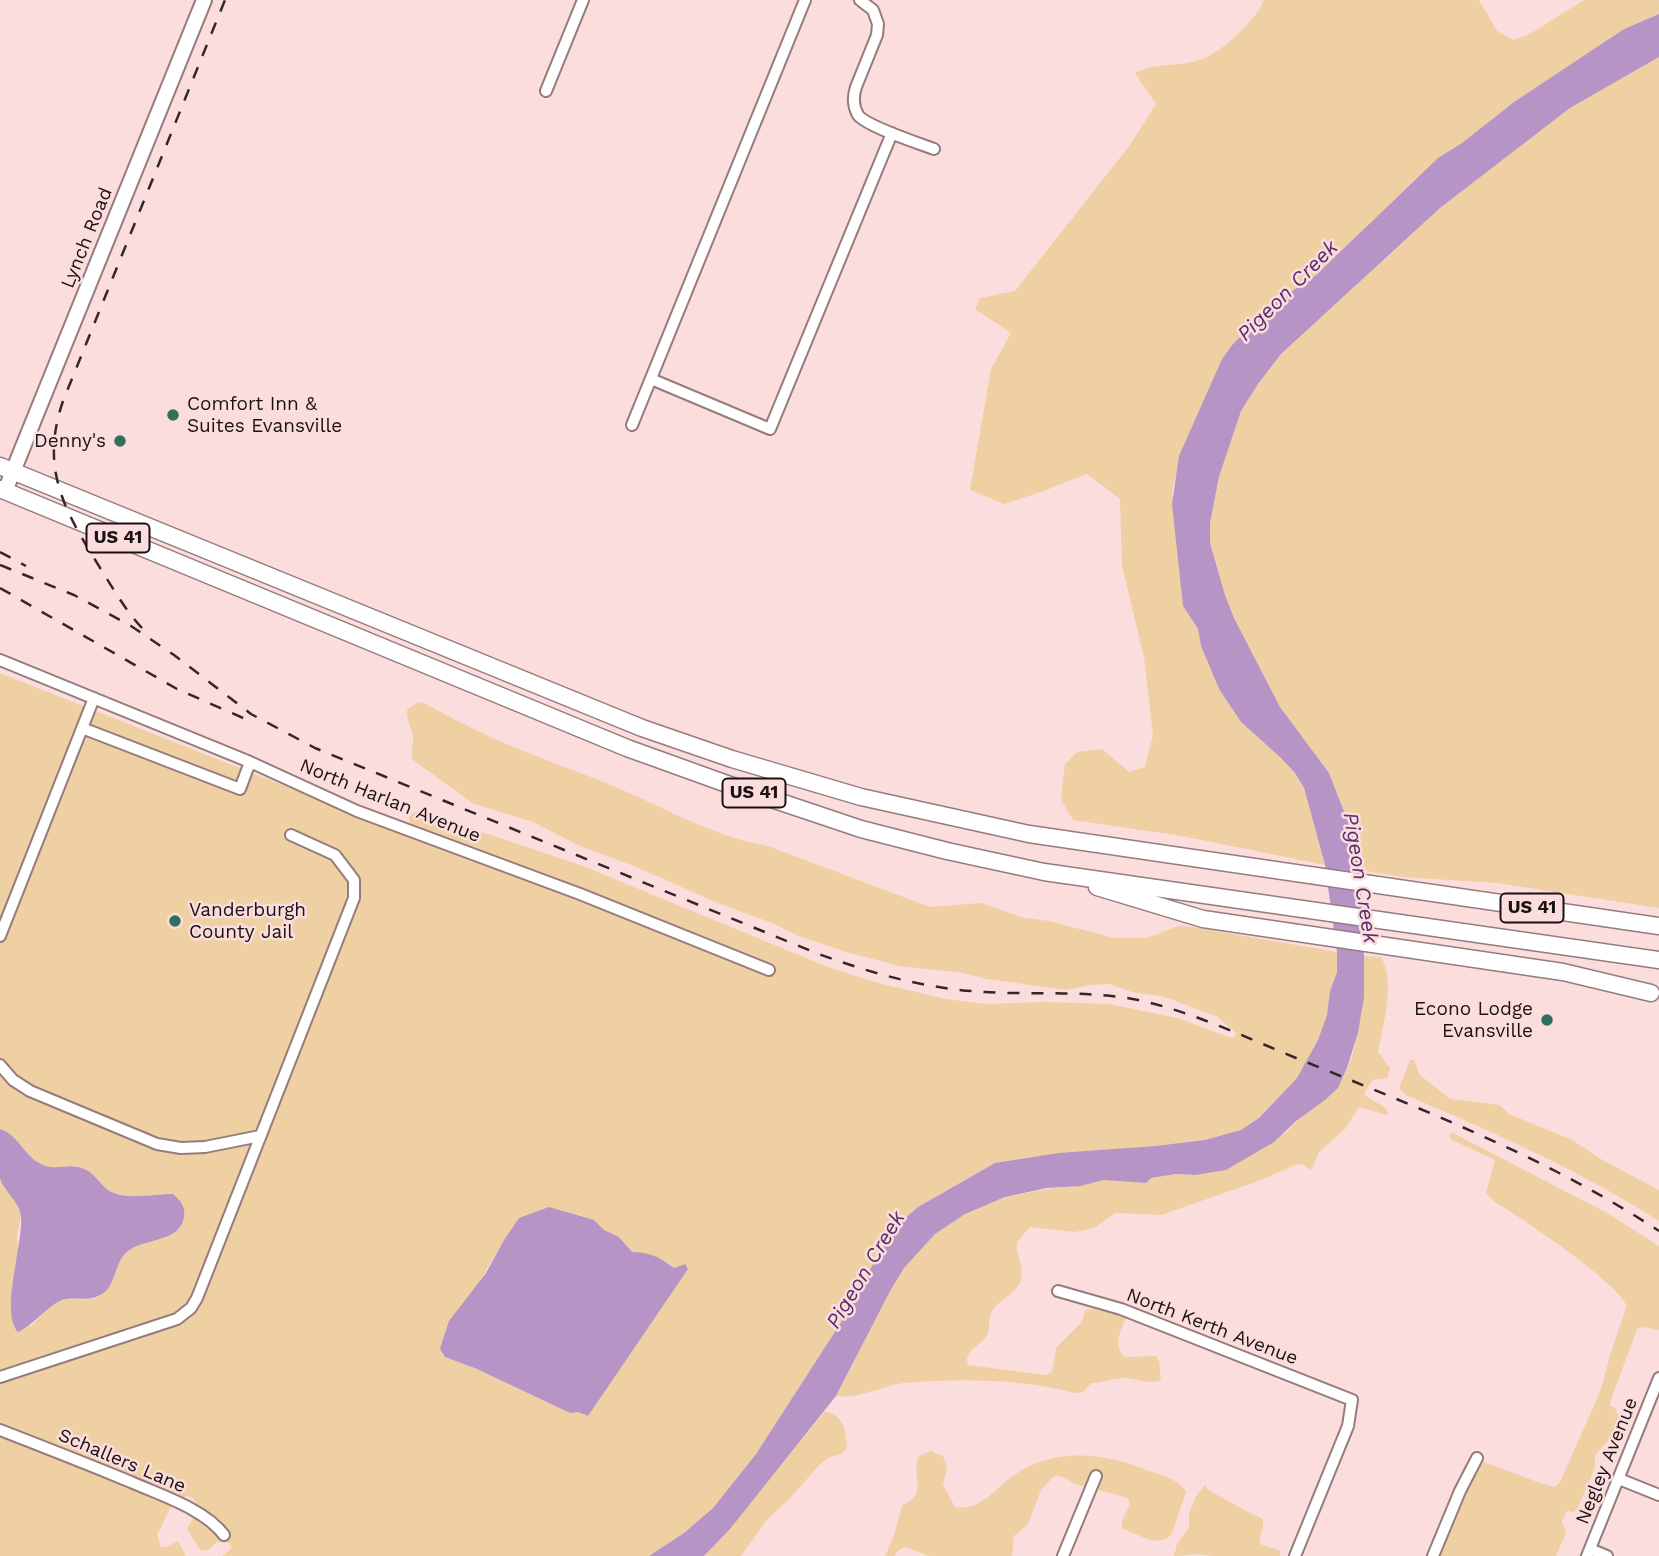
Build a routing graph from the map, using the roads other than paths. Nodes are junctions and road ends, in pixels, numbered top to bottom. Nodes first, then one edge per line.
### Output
1 (204, 0) edge
2 (583, 0) edge
3 (805, 0) edge
4 (860, 0) edge
5 (546, 91) dead end
6 (892, 133) junction
7 (934, 149) dead end
8 (651, 379) junction
9 (632, 425) dead end
10 (7, 469) edge
11 (3, 490) edge
12 (0, 660) edge
13 (94, 698) junction
14 (82, 728) junction
15 (250, 762) junction
16 (291, 835) dead end
17 (1044, 872) junction
18 (1659, 926) edge
19 (0, 936) edge
20 (1659, 961) edge
21 (769, 970) dead end
22 (1656, 991) edge
23 (0, 1065) edge
24 (260, 1136) junction
25 (1058, 1291) dead end
26 (0, 1377) edge
27 (1659, 1378) edge
28 (1647, 1411) junction
29 (1659, 1416) edge
30 (0, 1430) edge
31 (1477, 1458) dead end
32 (1096, 1476) dead end
33 (1619, 1479) junction
34 (1659, 1495) edge
35 (224, 1535) dead end
36 (1589, 1553) edge
37 (1063, 1556) edge
38 (1295, 1556) edge
39 (1433, 1556) edge
40 (1607, 1556) edge

1 - 10 main road, Lynch Road
2 - 5 street
3 - 8 street
4 - 6 street
6 - 7 street
6 - 8 street
8 - 9 street
10 - 11 main road, Lynch Road
10 - 18 highway, US 41
11 - 17 highway, US 41
12 - 13 street, North Harlan Avenue
13 - 14 street
13 - 15 street, North Harlan Avenue
14 - 15 street
14 - 19 street
15 - 21 street, North Harlan Avenue
16 - 24 street
17 - 20 highway, US 41
17 - 22 highway
23 - 24 street
24 - 26 street
25 - 38 street, North Kerth Avenue
27 - 28 street, Negley Avenue
28 - 29 street
28 - 33 street, Negley Avenue
30 - 35 street, Schallers Lane
31 - 39 street
32 - 37 street
33 - 34 street
33 - 36 street, Negley Avenue
36 - 40 street

